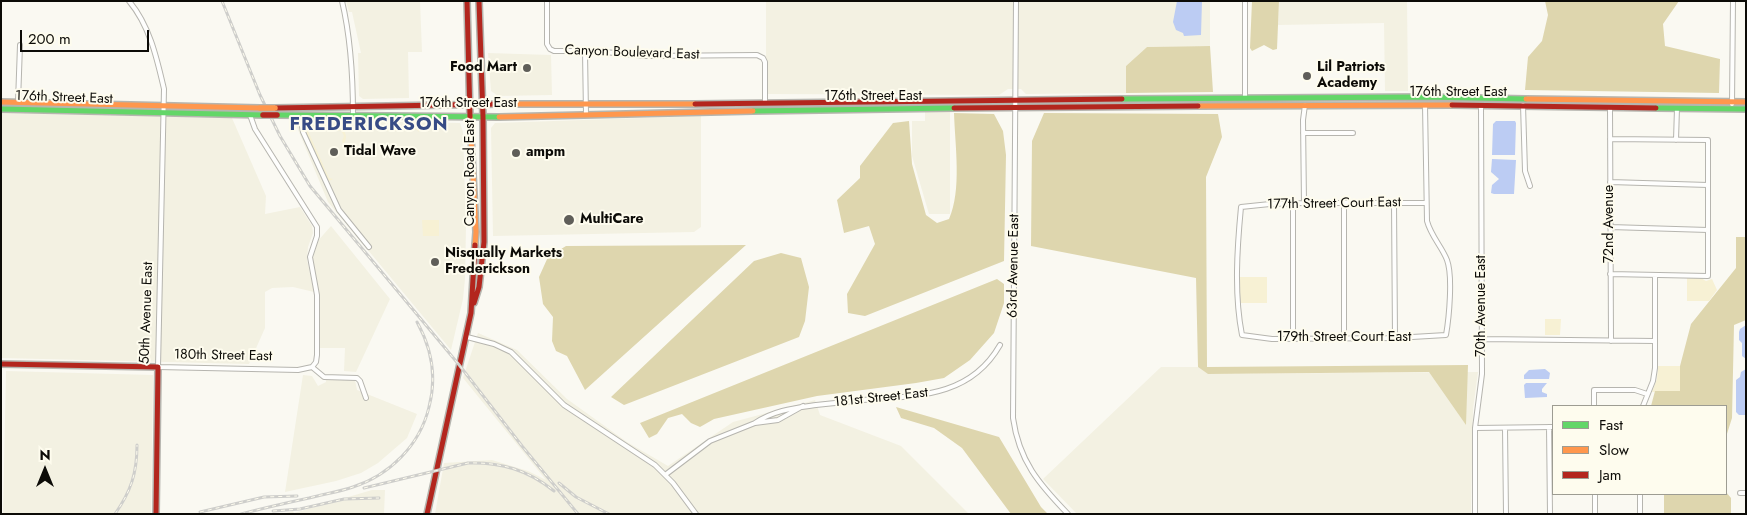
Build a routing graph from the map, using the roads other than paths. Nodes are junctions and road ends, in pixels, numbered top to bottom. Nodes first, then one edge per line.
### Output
1 (129, 1) edge
2 (342, 1) edge
3 (467, 1) edge
4 (479, 1) edge
5 (548, 1) edge
6 (1016, 1) edge
7 (1245, 1) edge
8 (1733, 1) edge
9 (20, 45) dead end
10 (585, 52) junction
11 (1481, 97) junction
12 (1245, 98) junction
13 (1215, 99) junction
14 (1015, 100) junction
15 (949, 101) junction
16 (1732, 101) junction
17 (18, 102) junction
18 (794, 102) junction
19 (1746, 102) edge
20 (1, 103) edge
21 (765, 103) junction
22 (470, 104) junction
23 (483, 104) junction
24 (586, 105) junction
25 (1305, 105) junction
26 (1424, 105) junction
27 (1481, 105) junction
28 (1523, 105) junction
29 (353, 106) junction
30 (1188, 106) junction
31 (1610, 107) junction
32 (1015, 108) junction
33 (1677, 108) junction
34 (1, 109) edge
35 (922, 109) junction
36 (1732, 109) junction
37 (1746, 109) edge
38 (164, 110) junction
39 (760, 110) junction
40 (586, 114) junction
41 (250, 115) junction
42 (300, 115) junction
43 (353, 115) junction
44 (470, 117) junction
45 (483, 117) junction
46 (1303, 133) junction
47 (1352, 133) dead end
48 (1610, 139) junction
49 (1676, 140) junction
50 (1610, 182) junction
51 (1708, 185) junction
52 (1530, 186) dead end
53 (1292, 203) junction
54 (1304, 203) junction
55 (1344, 203) junction
56 (1394, 203) junction
57 (1426, 203) junction
58 (1610, 227) junction
59 (1708, 230) junction
60 (369, 247) dead end
61 (1610, 274) junction
62 (1655, 275) junction
63 (471, 313) junction
64 (1242, 335) joint
65 (467, 337) junction
66 (1395, 338) junction
67 (1293, 339) junction
68 (1344, 339) junction
69 (1482, 340) junction
70 (1611, 341) junction
71 (1655, 342) junction
72 (1000, 345) dead end
73 (1, 364) edge
74 (158, 367) junction
75 (312, 367) junction
76 (1647, 394) junction
77 (366, 398) dead end
78 (1594, 405) edge
79 (1643, 405) edge
80 (804, 406) junction
81 (755, 423) junction
82 (1551, 427) edge
83 (1475, 428) junction
84 (1505, 428) junction
85 (665, 475) junction
86 (1740, 493) dead end
87 (1746, 493) edge
88 (1594, 495) edge
89 (1640, 495) edge
90 (156, 514) edge
91 (427, 514) edge
92 (696, 514) edge
93 (1068, 514) edge
94 (1475, 514) edge
95 (1506, 514) edge
96 (1550, 514) edge
97 (1595, 514) edge
98 (1640, 514) edge

1 - 38 street, 50th Avenue East
2 - 29 street
3 - 22 main road, Canyon Road East
4 - 23 main road, Canyon Road East
5 - 10 street, Canyon Boulevard East
6 - 14 street, 63rd Avenue East
7 - 12 street
8 - 16 street
9 - 17 street
10 - 21 street, Canyon Boulevard East
10 - 24 street
11 - 12 main road, 176th Street East
11 - 16 main road, 176th Street East
11 - 27 street, 70th Avenue East
12 - 13 main road, 176th Street East
13 - 14 main road, 176th Street East
13 - 30 main road
14 - 15 main road, 176th Street East
14 - 32 street, 63rd Avenue East
15 - 18 main road, 176th Street East
15 - 35 main road
16 - 19 main road, 176th Street East
16 - 36 street
17 - 20 main road, 176th Street East
17 - 38 main road, 176th Street East
18 - 21 main road, 176th Street East
18 - 39 main road
21 - 24 main road, 176th Street East
22 - 23 main road, 176th Street East
22 - 29 main road, 176th Street East
22 - 44 main road, Canyon Road East
23 - 24 main road, 176th Street East
23 - 45 main road, Canyon Road East
24 - 40 street
25 - 26 main road, 176th Street East
25 - 30 main road, 176th Street East
25 - 46 street
26 - 27 main road, 176th Street East
26 - 57 street
27 - 28 main road, 176th Street East
27 - 69 street, 70th Avenue East
28 - 31 main road, 176th Street East
28 - 52 street
29 - 38 main road, 176th Street East, bridge
29 - 43 street
30 - 32 main road, 176th Street East
31 - 33 main road, 176th Street East
31 - 48 street, 72nd Avenue
32 - 35 main road, 176th Street East
32 - 93 street, 63rd Avenue East
33 - 36 main road, 176th Street East
33 - 49 street
34 - 38 main road, 176th Street East
35 - 39 main road, 176th Street East
36 - 37 main road, 176th Street East
38 - 41 main road, 176th Street East
38 - 74 street, 50th Avenue East
39 - 40 main road, 176th Street East
40 - 45 main road, 176th Street East
41 - 42 main road, 176th Street East, bridge
41 - 75 street
42 - 43 main road, 176th Street East
42 - 60 street
43 - 44 main road, 176th Street East
44 - 45 main road, 176th Street East
44 - 63 main road, Canyon Road East
45 - 63 main road, Canyon Road East
46 - 47 street
46 - 54 street
48 - 49 street
48 - 50 street, 72nd Avenue
49 - 51 street
50 - 51 street
50 - 58 street, 72nd Avenue
51 - 59 street
53 - 54 street, 177th Street Court East
53 - 64 street, 177th Street Court East
53 - 67 street
54 - 55 street, 177th Street Court East
55 - 56 street, 177th Street Court East
55 - 68 street
56 - 57 street, 177th Street Court East
56 - 66 street
57 - 66 street, 179th Street Court East
58 - 59 street
58 - 61 street, 72nd Avenue
59 - 62 street
61 - 62 street
61 - 70 street, 72nd Avenue
62 - 71 street
63 - 65 main road, Canyon Road East
64 - 67 street, 179th Street Court East
65 - 85 street
65 - 91 main road, Canyon Road East
66 - 68 street, 179th Street Court East
67 - 68 street, 179th Street Court East
69 - 70 street
69 - 83 street, 70th Avenue East
70 - 71 street
71 - 76 street
72 - 80 street, 181st Street East
73 - 74 main road, 180th Street East
74 - 75 street, 180th Street East
74 - 90 main road, 50th Avenue East
75 - 77 street
76 - 78 street
76 - 79 street
80 - 81 street, 181st Street East
80 - 81 street, 181st Street East
81 - 85 street, 181st Street East
82 - 84 street
82 - 96 street
83 - 84 street
83 - 94 street, 70th Avenue East
84 - 95 street
85 - 92 street
86 - 87 street
88 - 97 street
89 - 98 street

